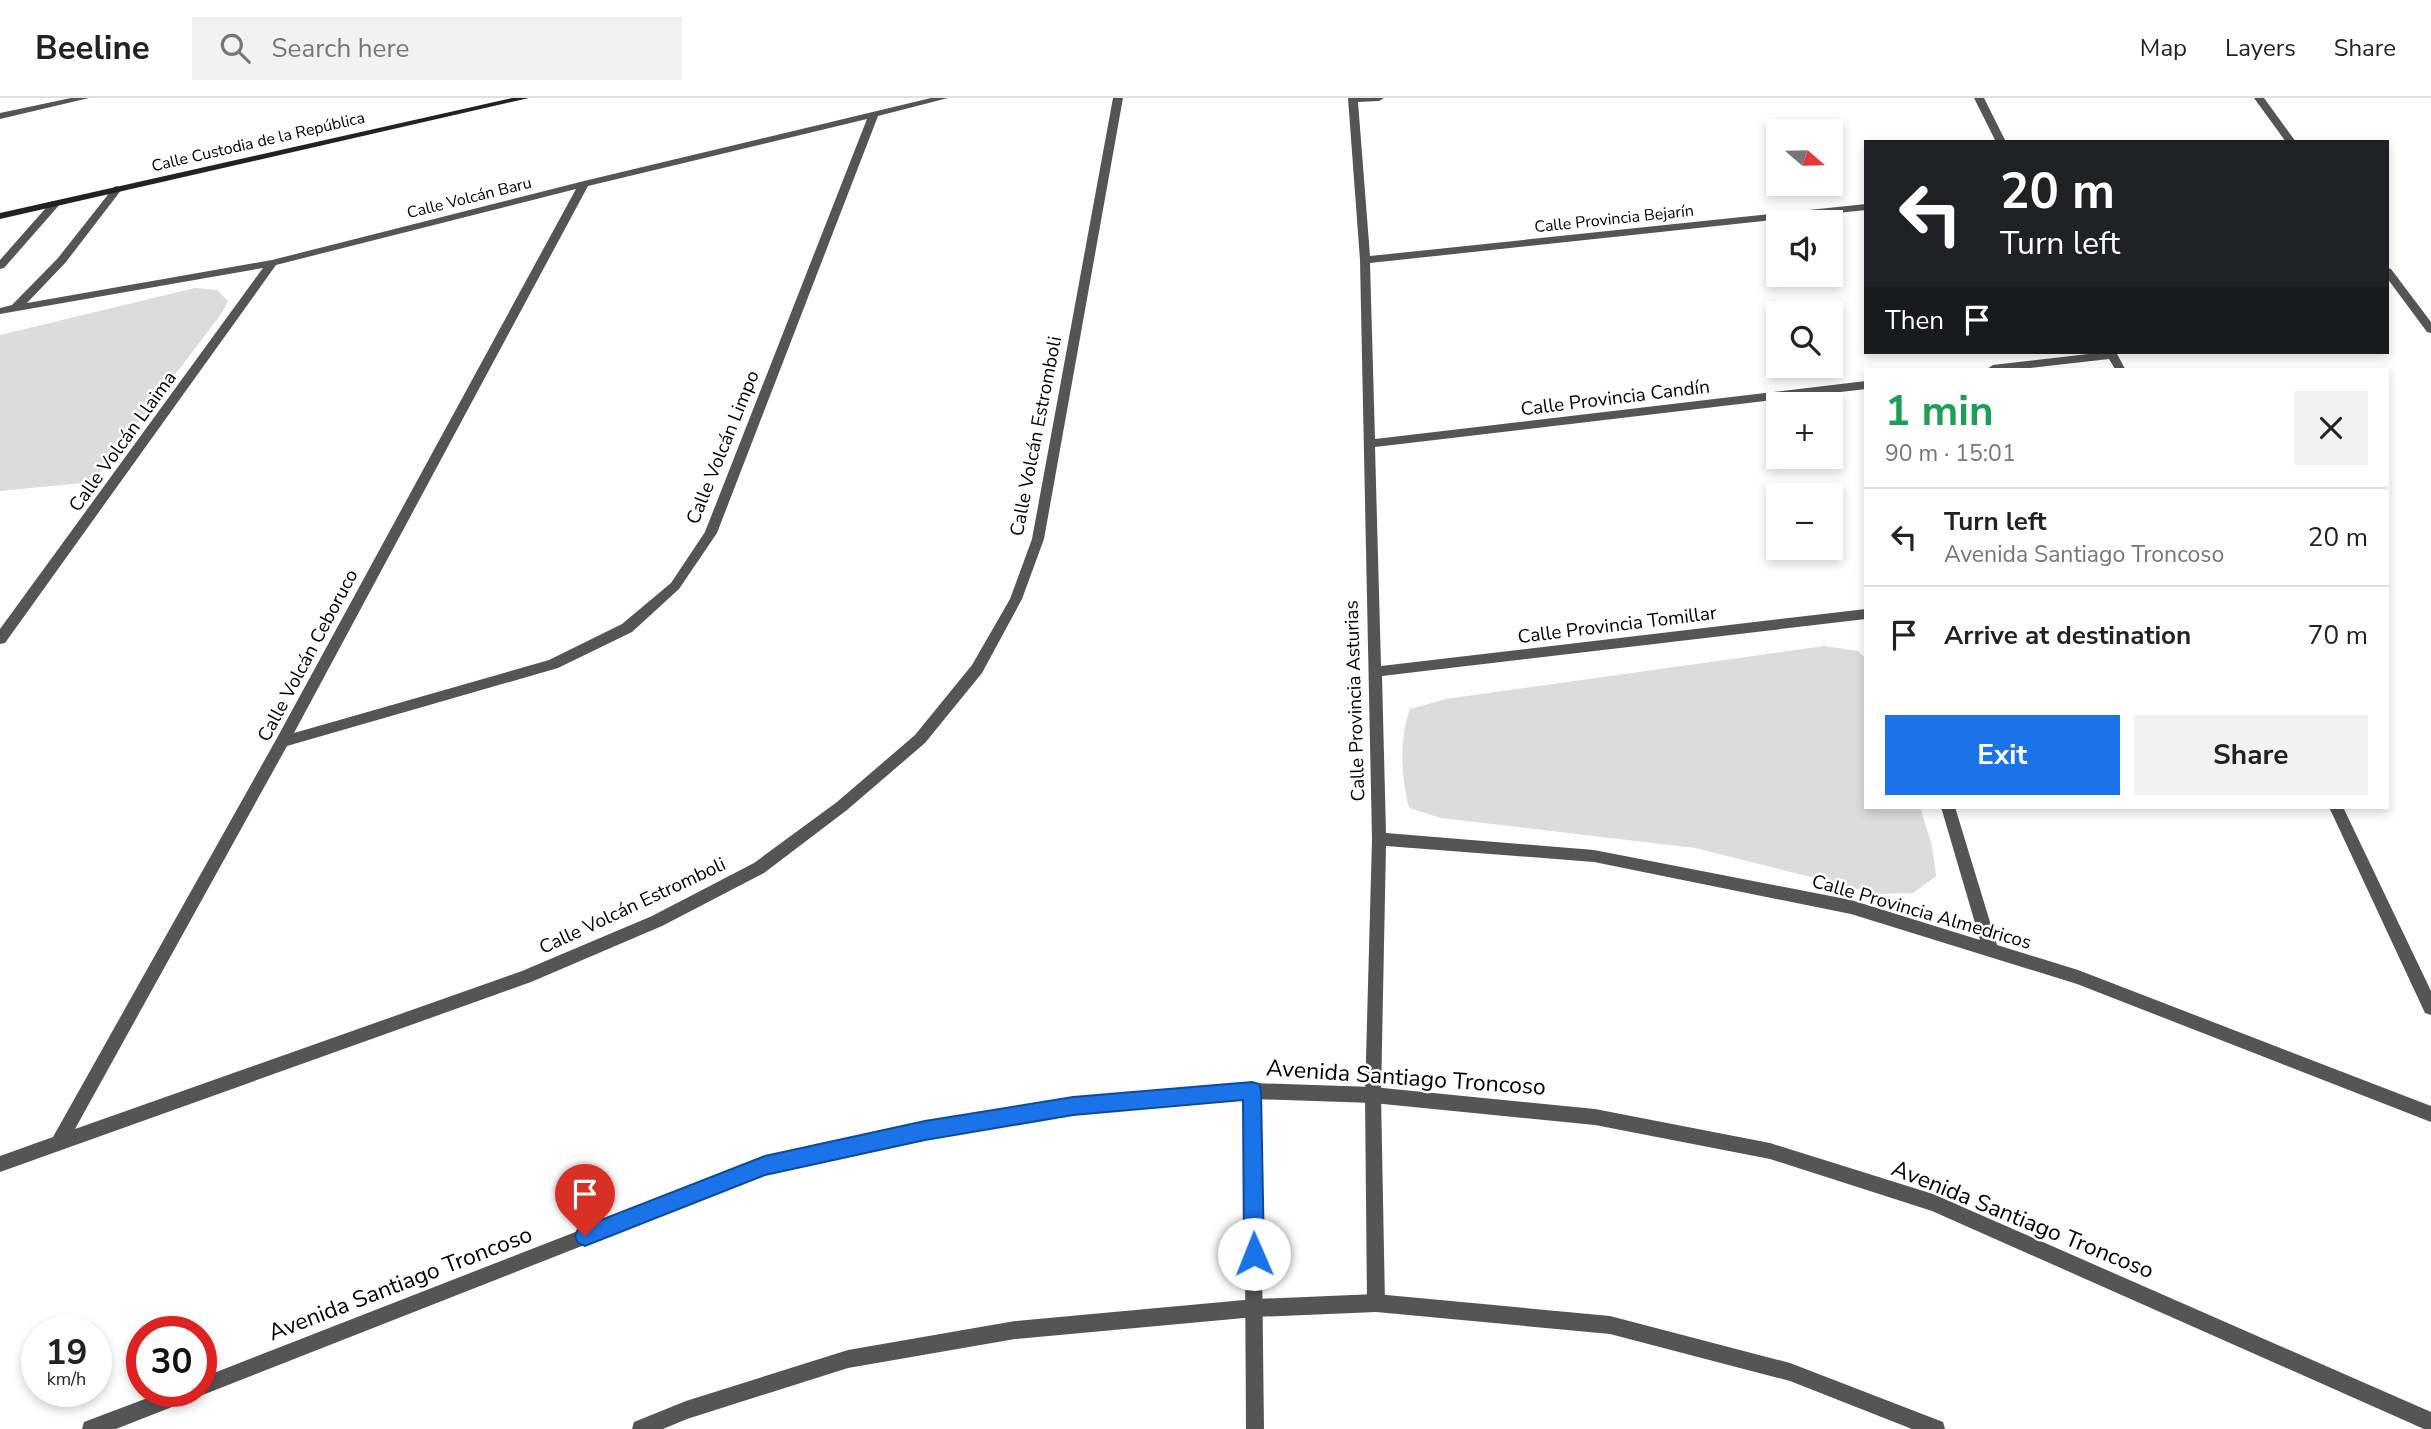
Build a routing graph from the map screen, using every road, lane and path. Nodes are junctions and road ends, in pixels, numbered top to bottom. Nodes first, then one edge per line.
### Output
1 (84, 98) edge
2 (524, 98) edge
3 (943, 98) edge
4 (1118, 98) edge
5 (1379, 98) edge
6 (1979, 98) edge
7 (2259, 98) edge
8 (1353, 99) edge
9 (874, 114) junction
10 (0, 116) edge
11 (2000, 140) edge
12 (2290, 140) edge
13 (584, 184) junction
14 (117, 189) junction
15 (55, 203) junction
16 (1864, 206) edge
17 (0, 216) edge
18 (1365, 260) junction
19 (272, 263) junction
20 (0, 266) edge
21 (2389, 274) edge
22 (15, 308) junction
23 (0, 311) edge
24 (2431, 330) edge
25 (2105, 354) edge
26 (2000, 368) edge
27 (1864, 384) edge
28 (1368, 444) junction
29 (1864, 614) edge
30 (0, 639) edge
31 (1374, 672) junction
32 (282, 742) junction
33 (1949, 809) edge
34 (2337, 809) edge
35 (1379, 839) junction
36 (1990, 948) junction
37 (2431, 1008) edge
38 (1252, 1091) junction
39 (1373, 1095) junction
40 (2431, 1115) edge
41 (59, 1142) junction
42 (0, 1164) edge
43 (1376, 1303) junction
44 (1255, 1308) junction
45 (217, 1381) edge
46 (149, 1407) edge
47 (2431, 1422) edge
48 (92, 1429) edge
49 (641, 1429) edge
50 (1255, 1429) edge
51 (1936, 1429) edge

1 - 10 street
2 - 14 main road, Calle Custodia de la República
3 - 9 street, Calle Volcán Baru
4 - 41 street, Calle Volcán Estromboli
5 - 8 street
6 - 11 street
7 - 12 street
8 - 18 street, Calle Provincia Asturias
9 - 13 street, Calle Volcán Baru
9 - 32 street, Calle Volcán Limpo
13 - 19 street, Calle Volcán Baru
13 - 32 street, Calle Volcán Ceboruco
14 - 15 main road, Calle Custodia de la República
14 - 22 street
15 - 17 main road, Calle Custodia de la República
15 - 20 street
16 - 18 street, Calle Provincia Bejarín
18 - 28 street, Calle Provincia Asturias
19 - 22 street, Calle Volcán Baru
19 - 30 street, Calle Volcán Llaima
21 - 24 street
22 - 23 street, Calle Volcán Baru
25 - 26 street
27 - 28 street, Calle Provincia Candín
28 - 31 street, Calle Provincia Asturias
29 - 31 street, Calle Provincia Tomillar
31 - 35 street, Calle Provincia Asturias
32 - 41 street, Calle Volcán Ceboruco
33 - 36 street
34 - 37 street
35 - 36 street, Calle Provincia Almedricos
35 - 39 street, Calle Provincia Asturias
36 - 40 street, Calle Provincia Almedricos
38 - 39 street, Avenida Santiago Troncoso
38 - 44 street
38 - 45 street, Avenida Santiago Troncoso
39 - 43 street, Calle Provincia Asturias
39 - 47 street, Avenida Santiago Troncoso
41 - 42 street, Calle Volcán Estromboli
43 - 44 street
43 - 51 street
44 - 49 street
44 - 50 street
46 - 48 street

